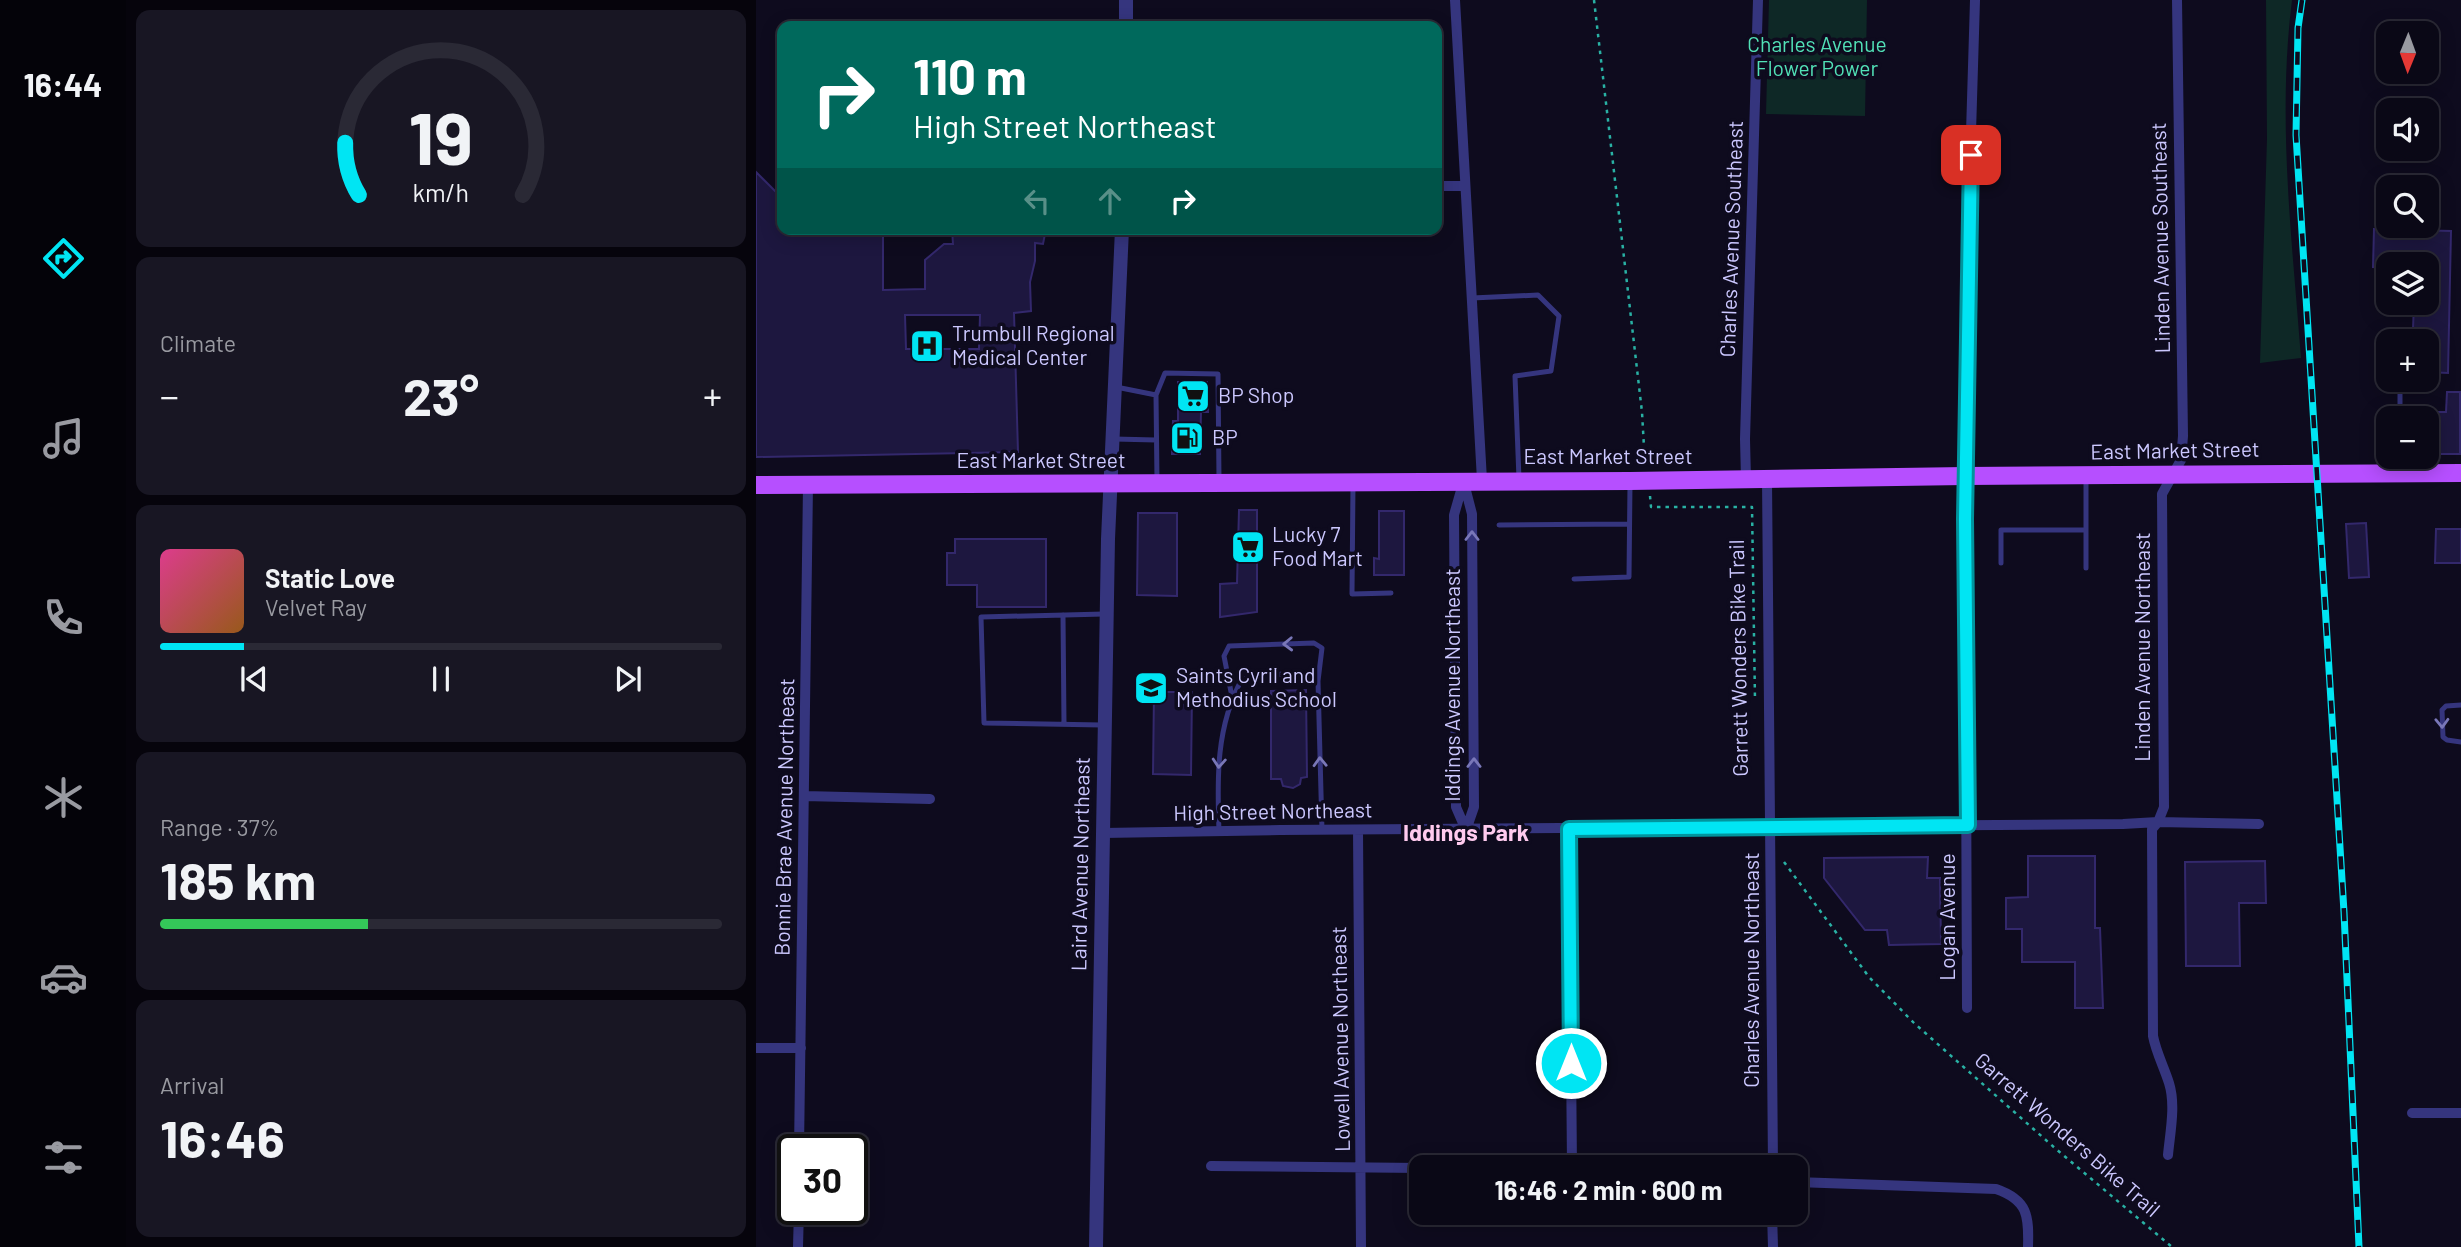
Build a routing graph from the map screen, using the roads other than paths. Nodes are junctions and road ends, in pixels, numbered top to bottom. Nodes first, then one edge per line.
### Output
1 (1126, 0) edge
2 (1455, 0) edge
3 (1758, 0) edge
4 (1975, 0) edge
5 (2177, 0) edge
6 (1126, 21) edge
7 (1442, 186) edge
8 (1465, 186) junction
9 (1122, 235) edge
10 (1472, 298) junction
11 (1116, 387) junction
12 (1156, 395) junction
13 (1114, 439) junction
14 (1156, 440) junction
15 (2376, 466) edge
16 (2434, 469) edge
17 (2461, 473) edge
18 (2174, 474) junction
19 (2086, 475) junction
20 (1965, 476) junction
21 (1746, 479) junction
22 (1767, 479) junction
23 (1464, 480) junction
24 (1482, 480) junction
25 (1353, 481) junction
26 (1519, 481) junction
27 (1639, 481) junction
28 (1157, 482) junction
29 (1219, 482) junction
30 (1111, 483) junction
31 (756, 485) edge
32 (808, 485) junction
33 (1499, 524) dead end
34 (1629, 524) junction
35 (2086, 530) junction
36 (2001, 563) dead end
37 (2085, 568) dead end
38 (1574, 579) dead end
39 (1391, 593) dead end
40 (1107, 614) junction
41 (1063, 615) junction
42 (1318, 681) junction
43 (1232, 697) junction
44 (2461, 705) edge
45 (1064, 724) junction
46 (1105, 725) junction
47 (2461, 742) edge
48 (804, 796) junction
49 (930, 799) dead end
50 (2158, 822) junction
51 (2259, 824) dead end
52 (1968, 825) junction
53 (1770, 828) junction
54 (1569, 829) junction
55 (1322, 830) junction
56 (1358, 830) junction
57 (1466, 830) junction
58 (1219, 831) junction
59 (1103, 833) junction
60 (1967, 1008) dead end
61 (756, 1048) edge
62 (801, 1048) junction
63 (2412, 1113) dead end
64 (2461, 1113) edge
65 (799, 1134) edge
66 (1572, 1155) edge
67 (1773, 1155) edge
68 (2168, 1155) dead end
69 (1211, 1166) dead end
70 (1362, 1166) junction
71 (1409, 1168) edge
72 (1808, 1182) edge
73 (799, 1225) edge
74 (1772, 1225) edge
75 (798, 1247) edge
76 (1096, 1247) edge
77 (1361, 1247) edge
78 (1773, 1247) edge
79 (2028, 1247) edge

1 - 6 street
2 - 8 street
3 - 21 street, Charles Avenue Southeast
4 - 20 street, Logan Avenue
5 - 18 street, Linden Avenue Southeast
7 - 8 street
8 - 10 street
9 - 11 street, Laird Avenue Northeast
10 - 24 street
10 - 26 lane
11 - 12 lane
11 - 13 street, Laird Avenue Northeast
12 - 14 lane
12 - 29 lane
13 - 14 lane
13 - 30 street, Laird Avenue Northeast
14 - 28 lane
15 - 18 main road, East Market Street
16 - 17 main road, East Market Street
18 - 19 main road, East Market Street
18 - 50 street, Linden Avenue Northeast
19 - 20 main road, East Market Street
19 - 35 lane
20 - 22 main road, East Market Street
20 - 52 street, Logan Avenue
21 - 22 main road, East Market Street
21 - 27 main road, East Market Street
22 - 53 street, Charles Avenue Northeast
23 - 24 main road, East Market Street
23 - 25 main road, East Market Street
57 -> 23 street, Iddings Avenue Northeast
23 - 57 street, Iddings Avenue Northeast
24 - 26 main road, East Market Street
25 - 29 main road, East Market Street
25 - 39 lane
26 - 27 main road, East Market Street
27 - 34 lane
28 - 29 main road, East Market Street
28 - 30 main road, East Market Street
30 - 32 main road, East Market Street
30 - 40 street, Laird Avenue Northeast
31 - 32 main road, East Market Street
32 - 48 street, Bonnie Brae Avenue Northeast
33 - 34 lane
34 - 38 lane
35 - 36 lane
35 - 37 lane
40 - 41 lane
40 - 46 street, Laird Avenue Northeast
41 - 45 lane
41 - 45 lane
42 - 43 lane
42 -> 43 lane
55 -> 42 lane
43 -> 58 lane
44 -> 47 lane
45 - 46 lane
46 - 59 street, Laird Avenue Northeast
48 - 49 street
48 - 62 street, Bonnie Brae Avenue Northeast
50 - 51 street, High Street Northeast
50 - 52 street, High Street Northeast
50 - 68 street, Linden Avenue Northeast
52 - 53 street, High Street Northeast
52 - 60 street, Logan Avenue
53 - 54 street, High Street Northeast
53 - 67 street, Charles Avenue Northeast
54 - 57 street, High Street Northeast
54 - 66 street
55 - 56 street, High Street Northeast
55 - 58 street, High Street Northeast
56 - 57 street, High Street Northeast
56 - 70 street, Lowell Avenue Northeast
58 - 59 street, High Street Northeast
59 - 76 street, Laird Avenue Northeast
61 - 62 street
62 - 65 street, Bonnie Brae Avenue Northeast
63 - 64 street
69 - 70 street
70 - 71 street
70 - 77 street, Lowell Avenue Northeast
72 - 79 street
73 - 75 street
74 - 78 street

